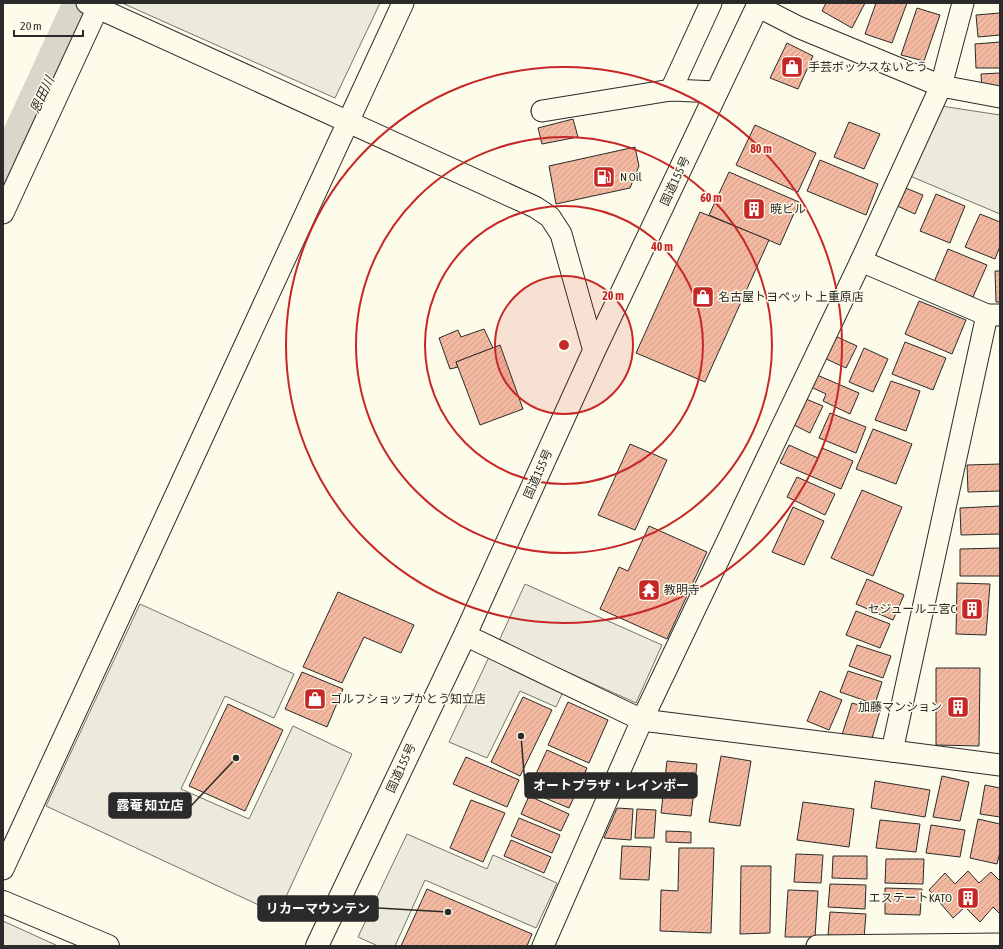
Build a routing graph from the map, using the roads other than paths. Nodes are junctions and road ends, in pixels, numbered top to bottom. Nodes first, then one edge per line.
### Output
1 (403, 3) edge
2 (711, 3) edge
3 (962, 3) edge
4 (95, 5) edge
5 (758, 5) edge
6 (941, 86) junction
7 (671, 90) junction
8 (716, 92) junction
9 (1000, 97) edge
10 (542, 111) dead end
11 (347, 122) junction
12 (3, 213) edge
13 (861, 261) junction
14 (993, 315) edge
15 (594, 351) junction
16 (465, 635) junction
17 (642, 720) junction
18 (892, 751) junction
19 (1000, 765) edge
20 (3, 869) edge
21 (3, 902) edge
22 (1000, 944) edge
23 (108, 946) edge
24 (317, 946) edge
25 (543, 946) edge
26 (817, 946) edge

1 - 11 street
2 - 7 street
3 - 6 street
4 - 11 street
4 - 12 street
5 - 6 street
5 - 8 main road, 国道155号
6 - 9 street
6 - 13 street
7 - 8 street
7 - 10 street
8 - 15 main road, 国道155号
11 - 15 street
11 - 20 street
13 - 14 street
13 - 17 street
14 - 18 street
15 - 16 main road, 国道155号
16 - 17 street
16 - 24 main road, 国道155号
17 - 18 street
17 - 25 street
18 - 19 street
21 - 23 main road
22 - 26 street

